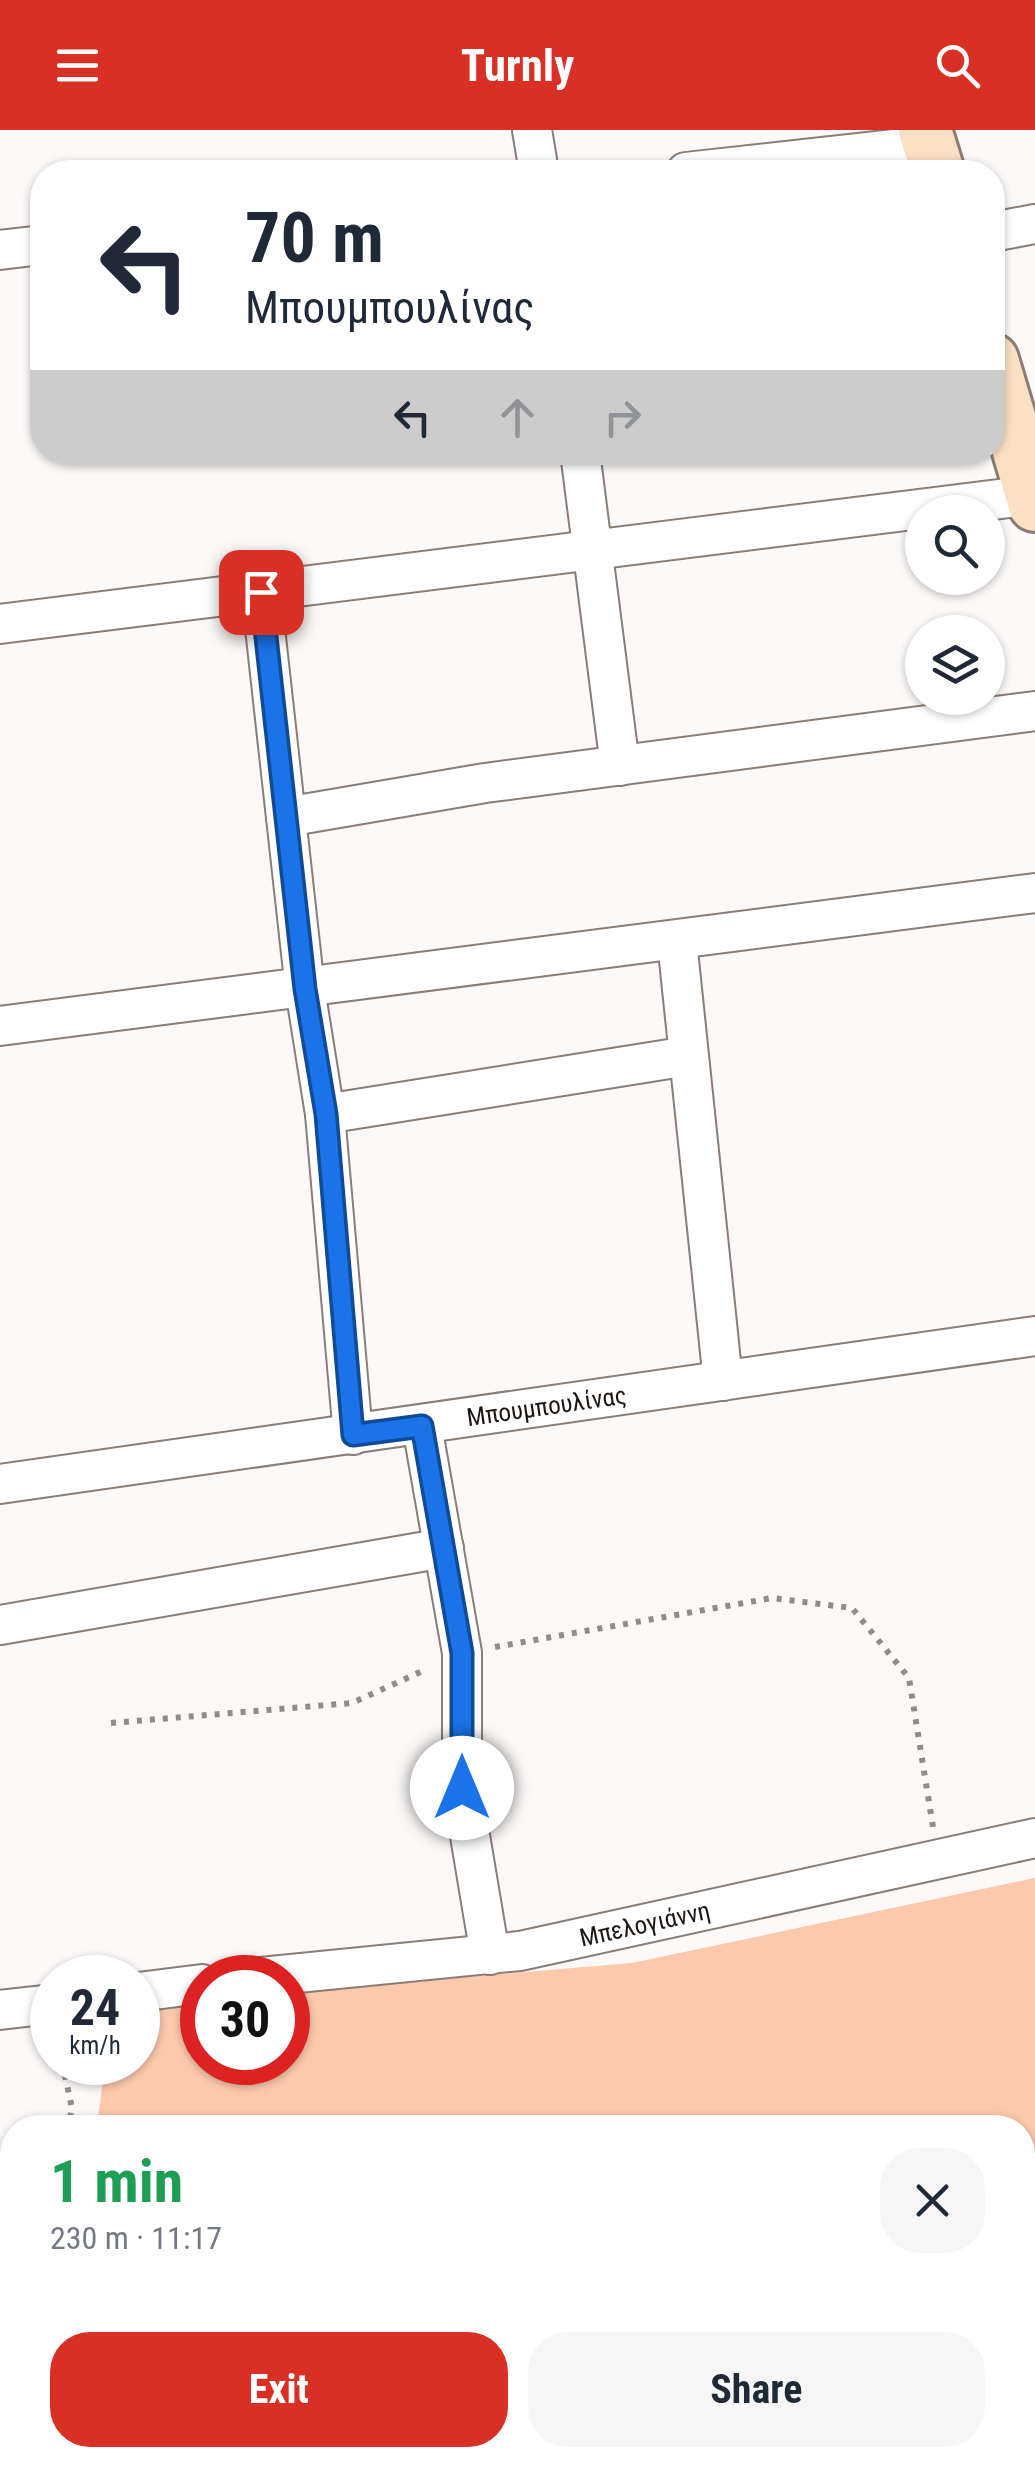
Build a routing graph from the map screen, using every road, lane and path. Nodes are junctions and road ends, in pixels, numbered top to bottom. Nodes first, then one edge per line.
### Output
1 (532, 130) edge
2 (931, 149) edge
3 (537, 160) edge
4 (814, 160) edge
5 (1035, 224) edge
6 (1005, 230) edge
7 (30, 246) edge
8 (0, 250) edge
9 (1005, 389) edge
10 (1024, 432) edge
11 (582, 465) edge
12 (1034, 500) edge
13 (594, 549) junction
14 (261, 592) junction
15 (0, 624) edge
16 (1035, 710) edge
17 (620, 766) junction
18 (286, 816) junction
19 (1035, 893) edge
20 (677, 941) junction
21 (305, 989) junction
22 (0, 1026) edge
23 (688, 1056) junction
24 (326, 1114) junction
25 (1035, 1336) edge
26 (723, 1381) junction
27 (422, 1426) junction
28 (353, 1435) junction
29 (0, 1484) edge
30 (444, 1548) junction
31 (0, 1625) edge
32 (462, 1653) junction
33 (111, 1723) dead end
34 (1035, 1838) edge
35 (938, 1857) junction
36 (490, 1955) junction
37 (310, 1972) edge
38 (30, 2007) edge
39 (0, 2010) edge
40 (67, 2085) edge
41 (71, 2115) edge

1 - 3 street
2 - 4 street
5 - 6 street
7 - 8 street
9 - 10 street
10 - 12 street
11 - 13 street
12 - 13 street
13 - 14 street
13 - 17 street
14 - 15 street
14 - 18 street
16 - 17 street
17 - 18 street
18 - 21 street
19 - 20 street
20 - 21 street
20 - 23 street
21 - 22 street
21 - 24 street
23 - 24 street
23 - 26 street
24 - 28 street
25 - 26 street, Μπουμπουλίνας
26 - 27 street, Μπουμπουλίνας
27 - 28 street, Μπουμπουλίνας
27 - 30 street
28 - 29 street, Μπουμπουλίνας
30 - 31 street
30 - 32 street
32 - 33 path
32 - 35 path
32 - 36 street
34 - 35 street, Μπελογιάννη
35 - 36 street, Μπελογιάννη
36 - 37 street, Μπελογιάννη
38 - 39 street
40 - 41 path

